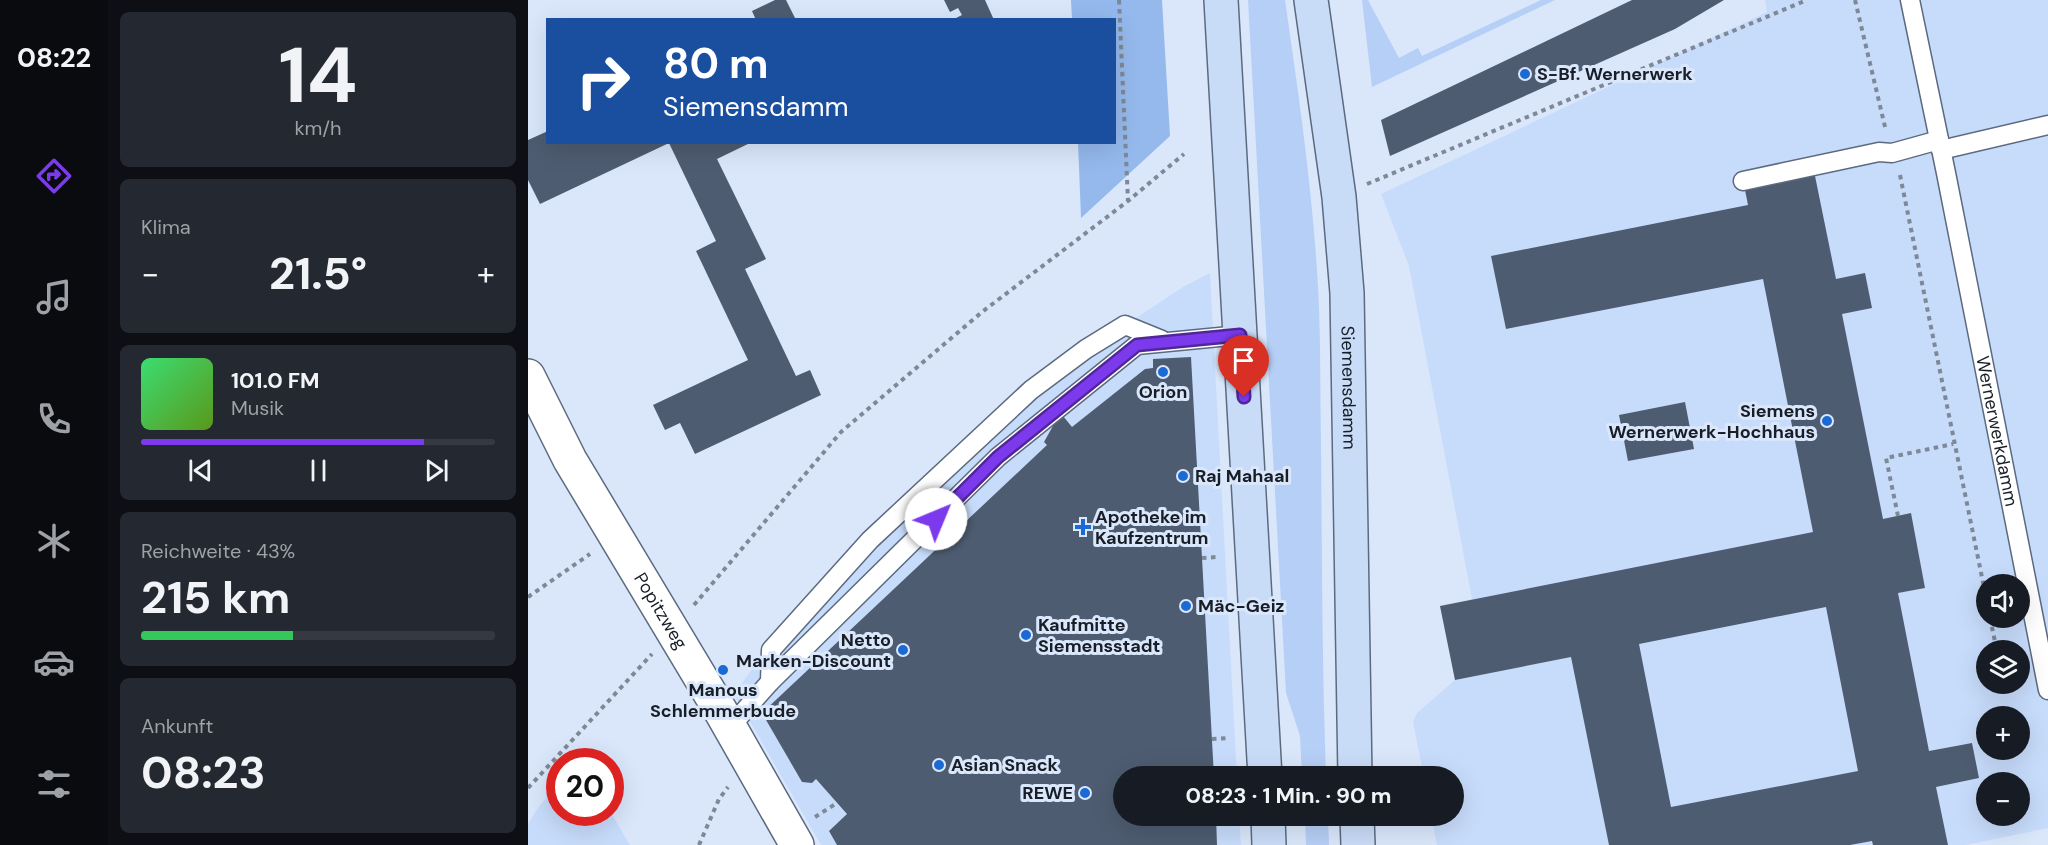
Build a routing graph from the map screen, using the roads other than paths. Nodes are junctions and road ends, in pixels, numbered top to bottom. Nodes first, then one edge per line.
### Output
1 (1221, 0) edge
2 (1311, 0) edge
3 (1910, 0) edge
4 (2048, 125) edge
5 (1940, 145) junction
6 (1743, 181) dead end
7 (1240, 335) junction
8 (1167, 342) junction
9 (528, 376) edge
10 (2040, 603) edge
11 (770, 682) junction
12 (2048, 690) edge
13 (729, 727) junction
14 (1264, 766) edge
15 (1355, 766) edge
16 (1268, 826) edge
17 (1357, 826) edge
18 (797, 845) edge
19 (1269, 845) edge
20 (1358, 845) edge

1 - 7 main road
2 - 15 main road, Siemensdamm
3 - 5 lane, Wernerwerkdamm
4 - 5 lane
5 - 6 lane
5 - 10 lane, Wernerwerkdamm
7 - 8 lane
7 - 14 main road
8 - 11 lane
8 - 11 lane
9 - 13 street, Popitzweg
10 - 12 lane, Wernerwerkdamm
11 - 13 lane
13 - 18 street, Popitzweg
16 - 19 main road
17 - 20 main road

